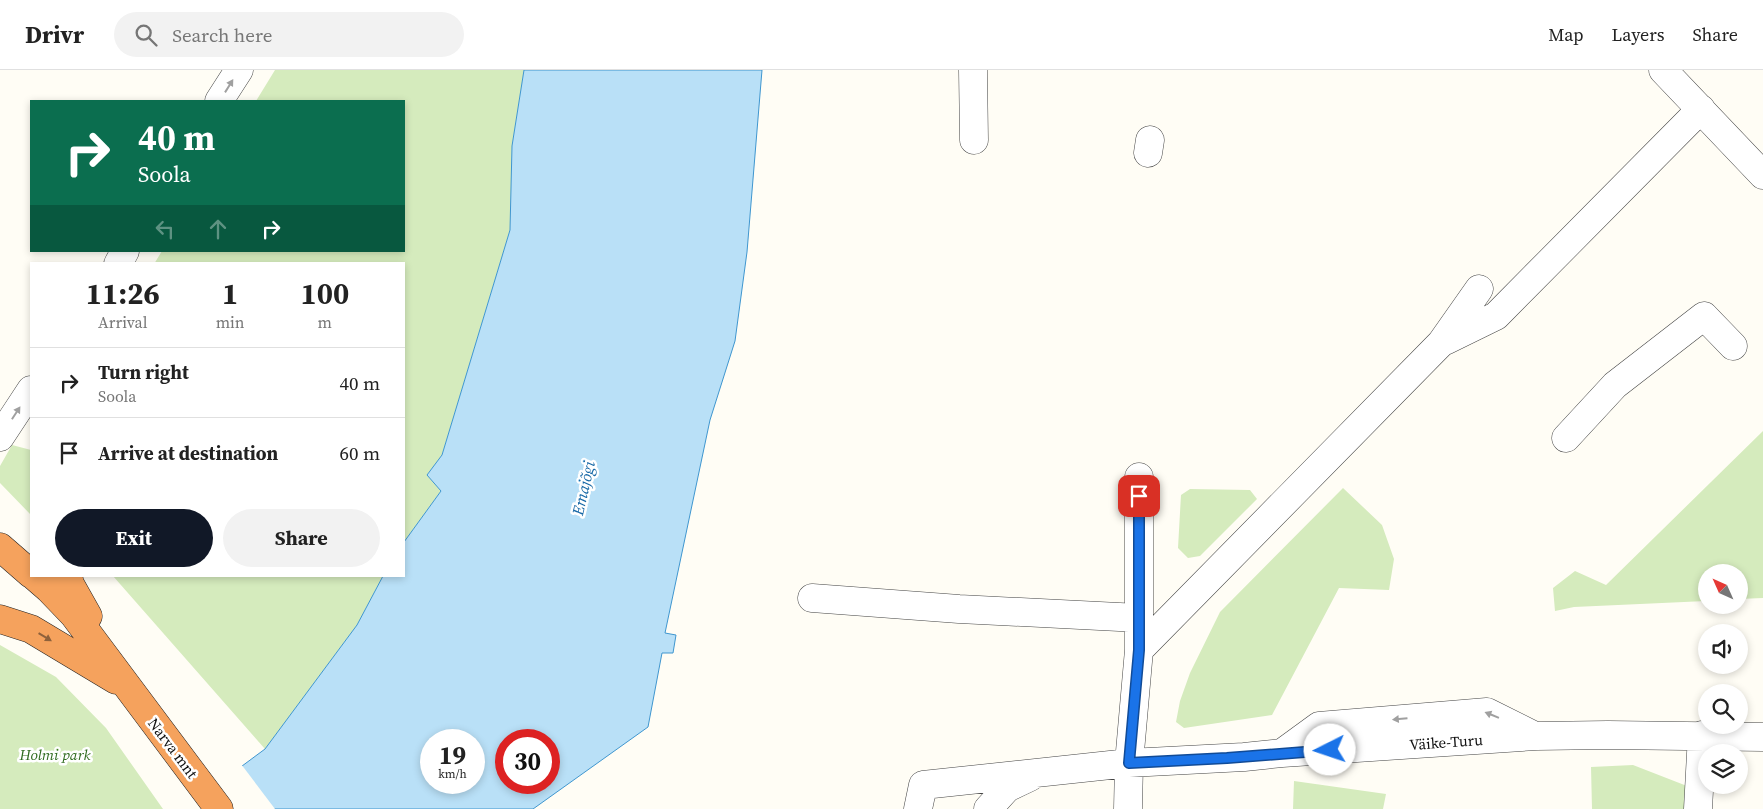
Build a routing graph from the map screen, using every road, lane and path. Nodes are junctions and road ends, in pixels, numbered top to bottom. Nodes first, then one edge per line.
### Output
1 (239, 70) edge
2 (973, 70) edge
3 (1663, 70) edge
4 (220, 100) edge
5 (1701, 109) junction
6 (974, 140) dead end
7 (1763, 175) edge
8 (1479, 290) dead end
9 (1441, 343) junction
10 (1733, 346) dead end
11 (30, 392) edge
12 (0, 437) edge
13 (1566, 438) dead end
14 (1139, 477) dead end
15 (0, 547) edge
16 (30, 573) edge
17 (35, 577) edge
18 (68, 577) edge
19 (812, 598) dead end
20 (1139, 618) junction
21 (0, 619) edge
22 (1139, 650) junction
23 (128, 687) junction
24 (1702, 735) junction
25 (1763, 737) edge
26 (1129, 763) junction
27 (1038, 773) junction
28 (219, 809) edge
29 (918, 809) edge
30 (988, 809) edge
31 (1128, 809) edge
32 (1698, 809) edge

4 -> 1 street
2 - 6 street
3 - 5 street
5 - 7 street
5 - 9 street
8 - 9 street
9 - 22 street
10 - 13 street
12 -> 11 street
14 - 20 street
15 - 16 highway
17 - 23 highway, Narva mnt
18 - 23 highway
19 - 20 street
20 - 22 street
21 -> 23 highway, Narva mnt
22 - 26 street
23 - 28 highway, Narva mnt
24 - 25 street, Väike-Turu
24 - 26 street, Väike-Turu
24 - 32 street
26 - 27 street, Väike-Turu
26 - 31 street
27 - 29 street, Väike-Turu
27 - 30 street

